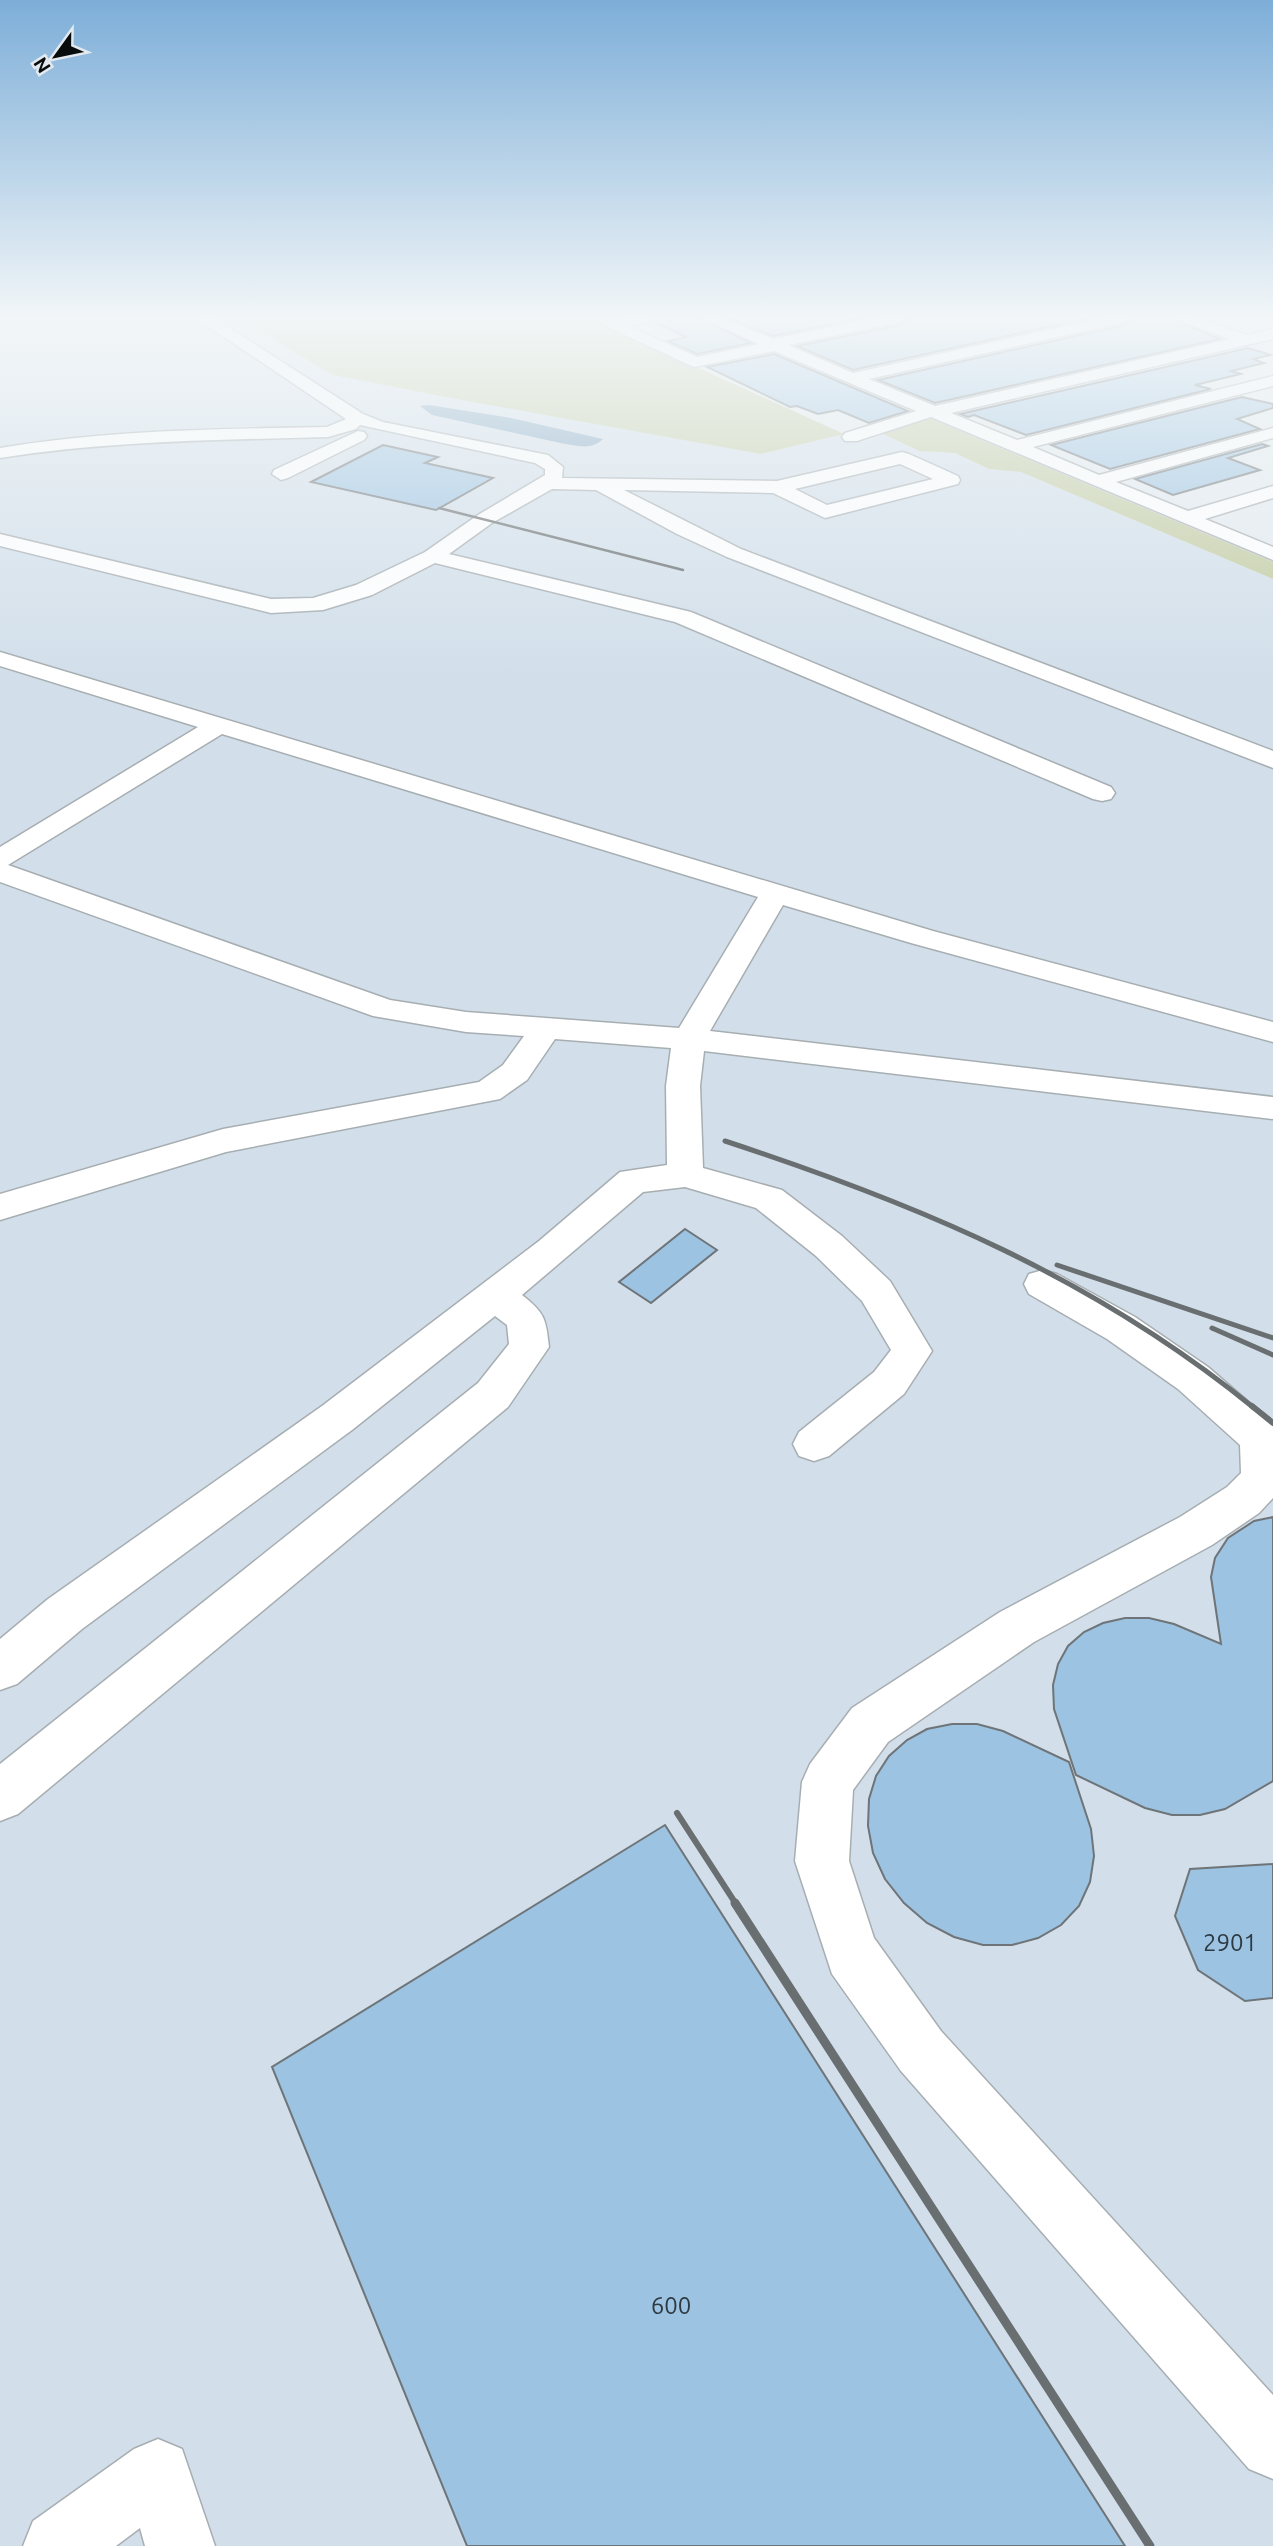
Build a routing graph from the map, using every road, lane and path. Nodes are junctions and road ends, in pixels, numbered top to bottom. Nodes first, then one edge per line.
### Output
1 (121, 437) edge
2 (167, 437) edge
3 (357, 437) edge
4 (432, 437) edge
5 (993, 437) edge
6 (1051, 437) edge
7 (1259, 437) edge
8 (127, 438) junction
9 (1015, 446) junction
10 (0, 453) edge
11 (541, 459) junction
12 (281, 474) dead end
13 (1097, 481) junction
14 (548, 483) junction
15 (595, 483) junction
16 (777, 487) junction
17 (1273, 492) edge
18 (1186, 518) junction
19 (0, 540) edge
20 (1273, 554) edge
21 (432, 556) junction
22 (0, 659) edge
23 (219, 725) junction
24 (1273, 760) edge
25 (1102, 793) dead end
26 (0, 859) edge
27 (0, 872) edge
28 (776, 892) junction
29 (545, 1028) junction
30 (1273, 1032) edge
31 (689, 1039) junction
32 (1273, 1108) edge
33 (685, 1175) junction
34 (0, 1207) edge
35 (1043, 1284) dead end
36 (495, 1294) junction
37 (814, 1444) dead end
38 (0, 1668) edge
39 (0, 1796) edge
40 (1273, 2445) edge
41 (58, 2546) edge
42 (180, 2546) edge

1 - 8 street
2 - 8 street
3 - 12 street
4 - 11 street
5 - 9 street
6 - 9 street
7 - 13 street
8 - 10 street
9 - 13 street
11 - 14 street
11 - 15 street
13 - 18 street
14 - 15 street
14 - 21 street
15 - 16 street
15 - 24 street
16 - 16 street
17 - 18 street
18 - 20 street
19 - 21 street
21 - 25 street
22 - 23 street
23 - 26 street
23 - 28 street
27 - 29 street
28 - 30 street
28 - 31 street
29 - 31 street
29 - 34 street
31 - 32 street
31 - 33 street
33 - 36 street
33 - 37 street
35 - 40 street
36 - 38 street
36 - 39 street
41 - 42 street

